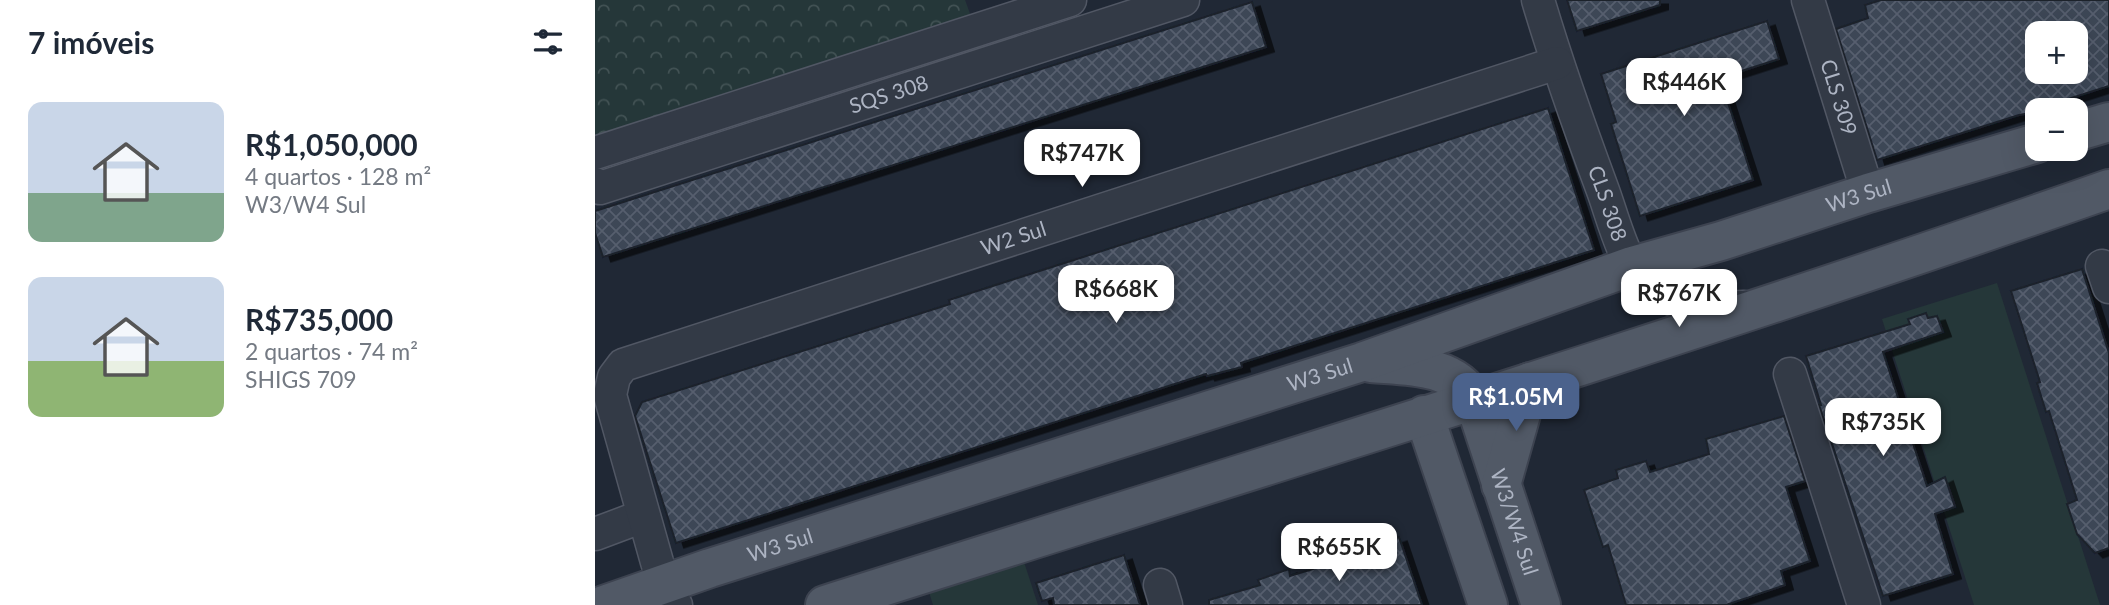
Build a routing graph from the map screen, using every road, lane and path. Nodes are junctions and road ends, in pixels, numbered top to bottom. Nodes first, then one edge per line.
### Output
1 (1070, 0) edge
2 (1183, 0) edge
3 (1538, 0) edge
4 (1808, 0) edge
5 (1557, 63) junction
6 (2109, 122) edge
7 (2088, 128) edge
8 (2025, 147) edge
9 (595, 153) edge
10 (595, 184) edge
11 (2109, 189) edge
12 (1868, 193) junction
13 (1632, 266) junction
14 (1766, 306) junction
15 (1362, 362) junction
16 (1790, 374) dead end
17 (1530, 382) junction
18 (1474, 400) junction
19 (1424, 415) junction
20 (1501, 485) junction
21 (643, 516) junction
22 (595, 534) edge
23 (670, 595) edge
24 (604, 605) edge
25 (825, 605) edge
26 (1488, 605) edge
27 (1541, 605) edge
28 (1864, 605) edge

1 - 9 street, SQS 308
2 - 10 street, SQS 308
3 - 5 street, CLS 308
4 - 12 street, CLS 309
5 - 13 street, CLS 308
5 - 21 street, W2 Sul
6 - 7 main road
8 - 12 main road, W3 Sul
11 - 14 main road
12 - 13 main road, W3 Sul
13 - 14 street, CLS 308
13 - 15 main road, W3 Sul
14 - 17 main road
15 - 18 main road
15 - 23 main road, W3 Sul
16 - 28 street
17 - 18 main road
17 - 20 main road
18 - 19 main road
18 - 20 main road, W3/W4 Sul
19 - 25 main road
19 - 26 main road
20 - 27 main road, W3/W4 Sul
21 - 22 street
21 - 23 street, W2 Sul
23 - 24 main road, W3 Sul

